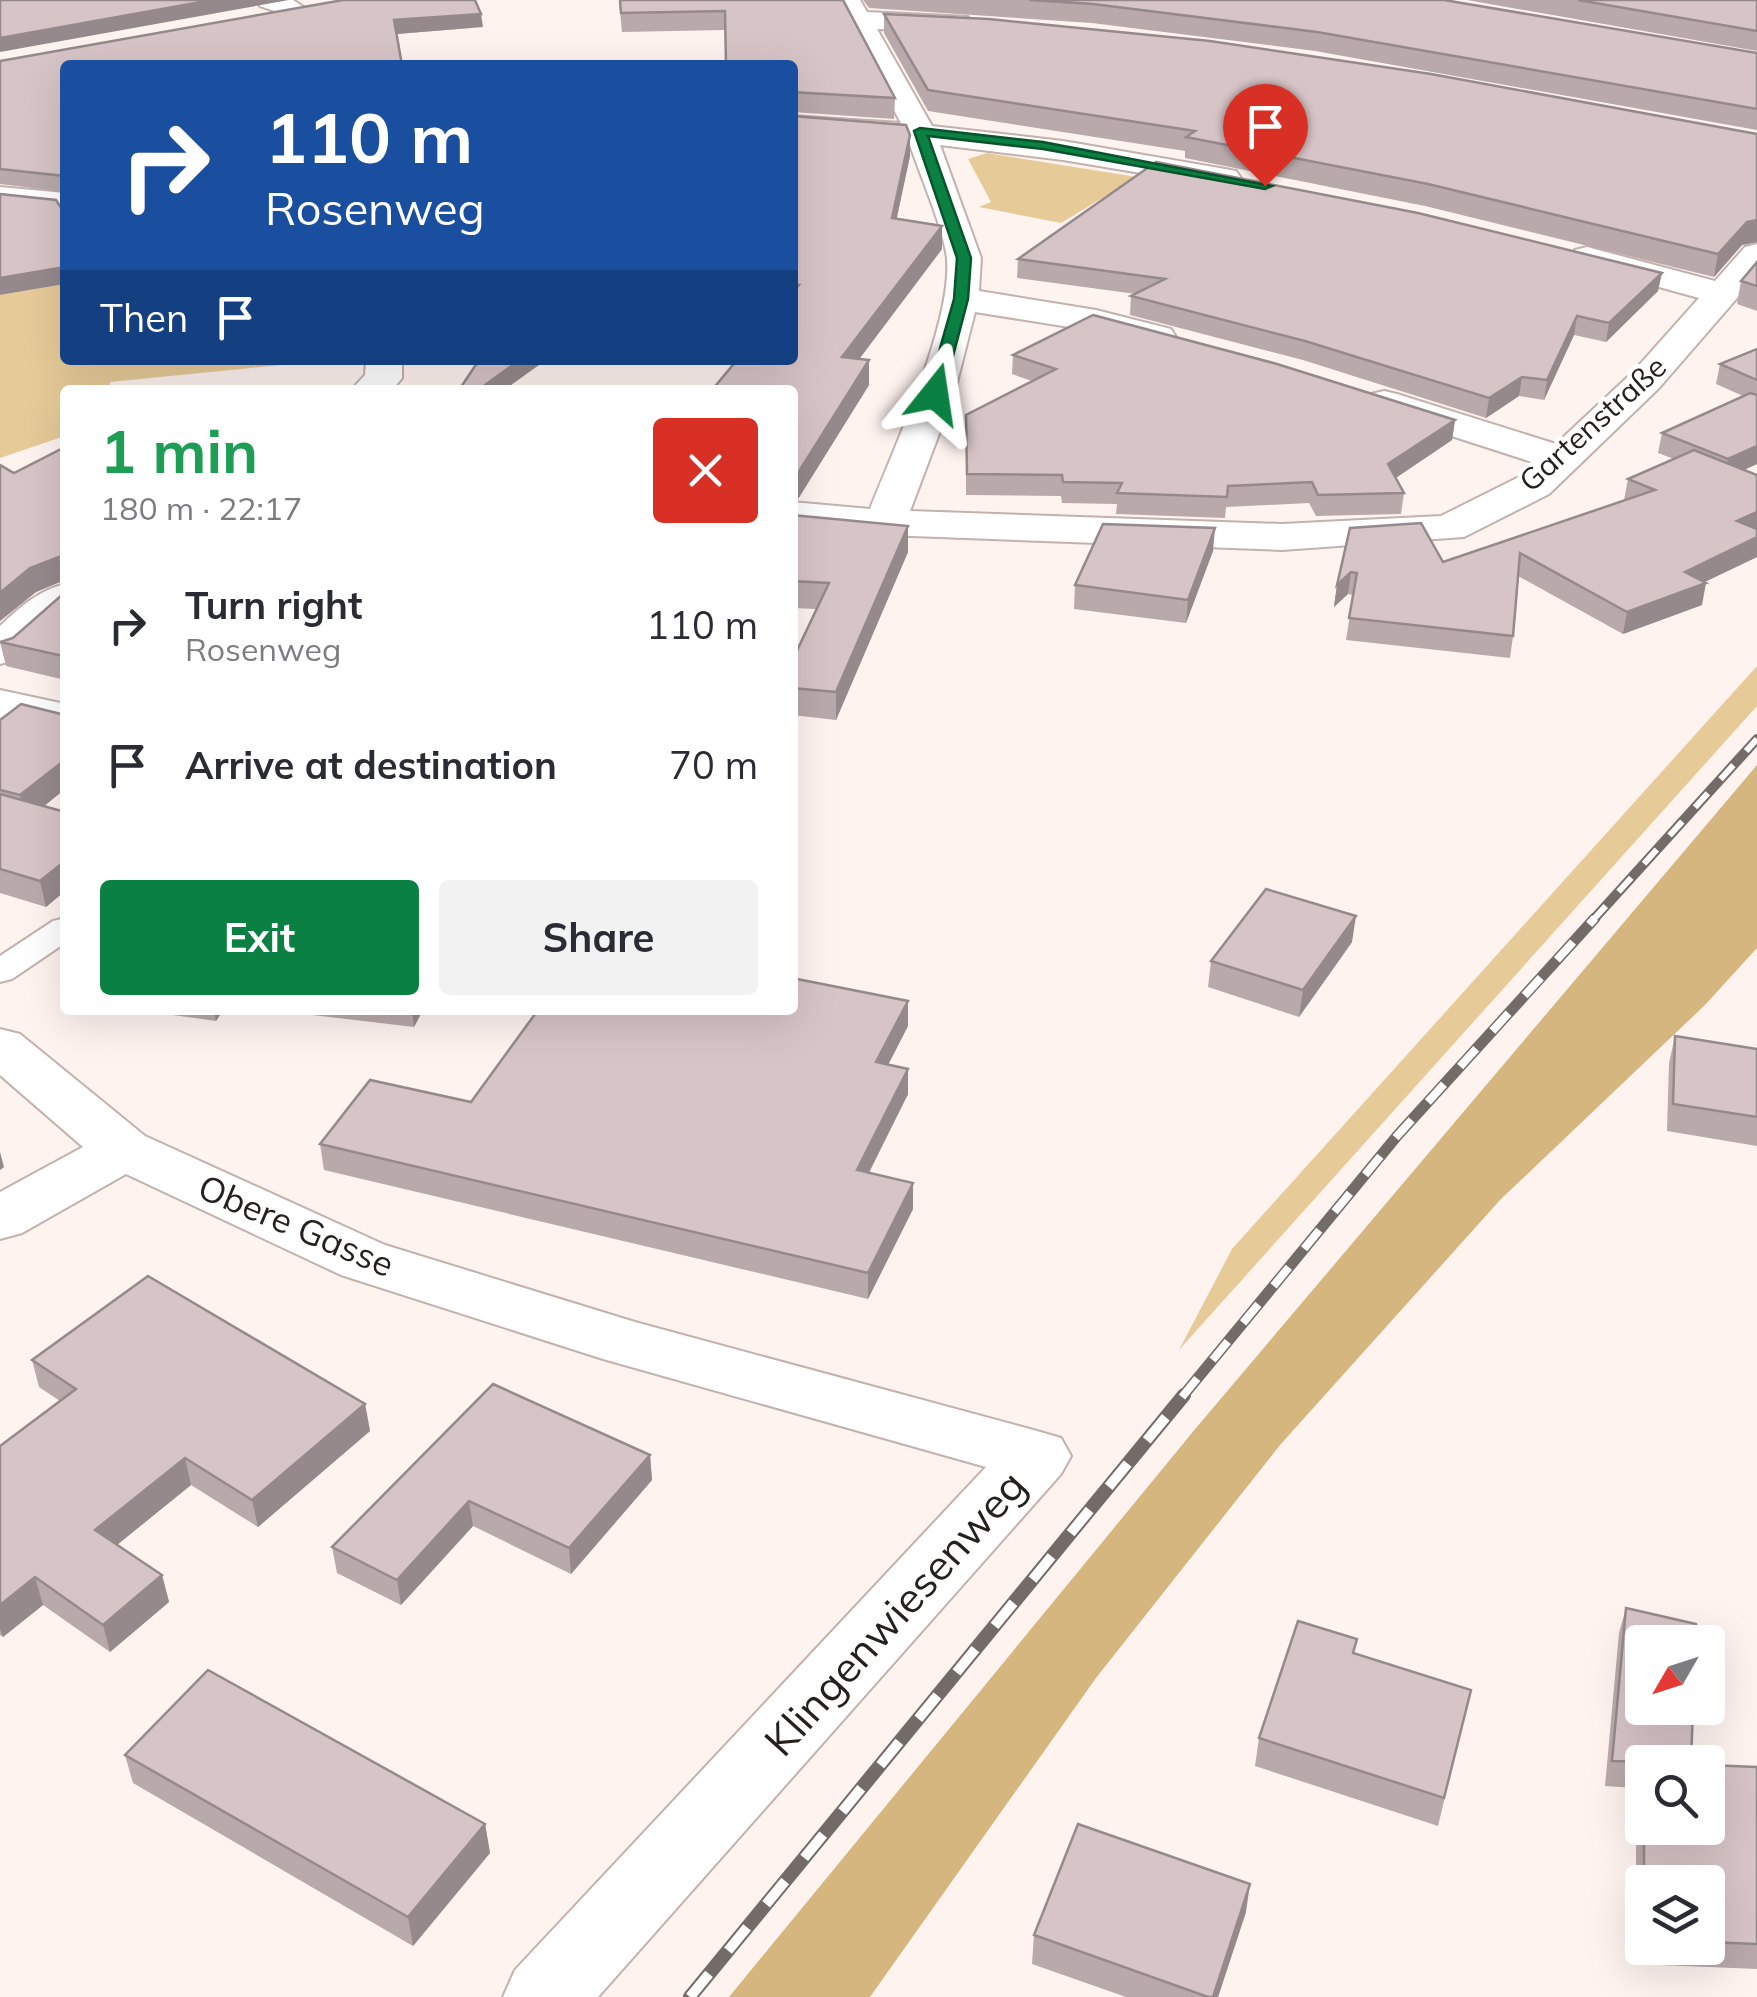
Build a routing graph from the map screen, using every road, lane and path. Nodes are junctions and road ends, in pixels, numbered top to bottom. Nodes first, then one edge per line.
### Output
1 (293, 5) edge
2 (854, 10) edge
3 (240, 20) edge
4 (979, 25) edge
5 (798, 125) edge
6 (920, 131) junction
7 (1253, 183) edge
8 (0, 197) edge
9 (60, 203) edge
10 (1562, 251) edge
11 (1757, 254) edge
12 (1724, 294) junction
13 (961, 299) junction
14 (1184, 344) edge
15 (1344, 389) edge
16 (1562, 459) junction
17 (798, 515) edge
18 (885, 523) junction
19 (34, 608) edge
20 (0, 650) edge
21 (0, 704) edge
22 (60, 717) edge
23 (60, 931) edge
24 (0, 972) edge
25 (0, 1046) edge
26 (124, 1150) junction
27 (0, 1218) edge
28 (626, 1343) joint
29 (545, 1997) edge

1 - 3 street
2 - 4 street
2 - 6 street
5 - 6 street
6 - 7 street
6 - 13 street
8 - 9 street
10 - 12 street
11 - 12 street, Gartenstraße
12 - 16 street, Gartenstraße
13 - 14 street
13 - 18 street
15 - 16 street
16 - 18 street, Gartenstraße
17 - 18 street, Gartenstraße
19 - 20 street
21 - 22 street
23 - 24 lane
25 - 26 street, Obere Gasse
26 - 27 street
26 - 28 street, Obere Gasse
28 - 29 street, Klingenwiesenweg

